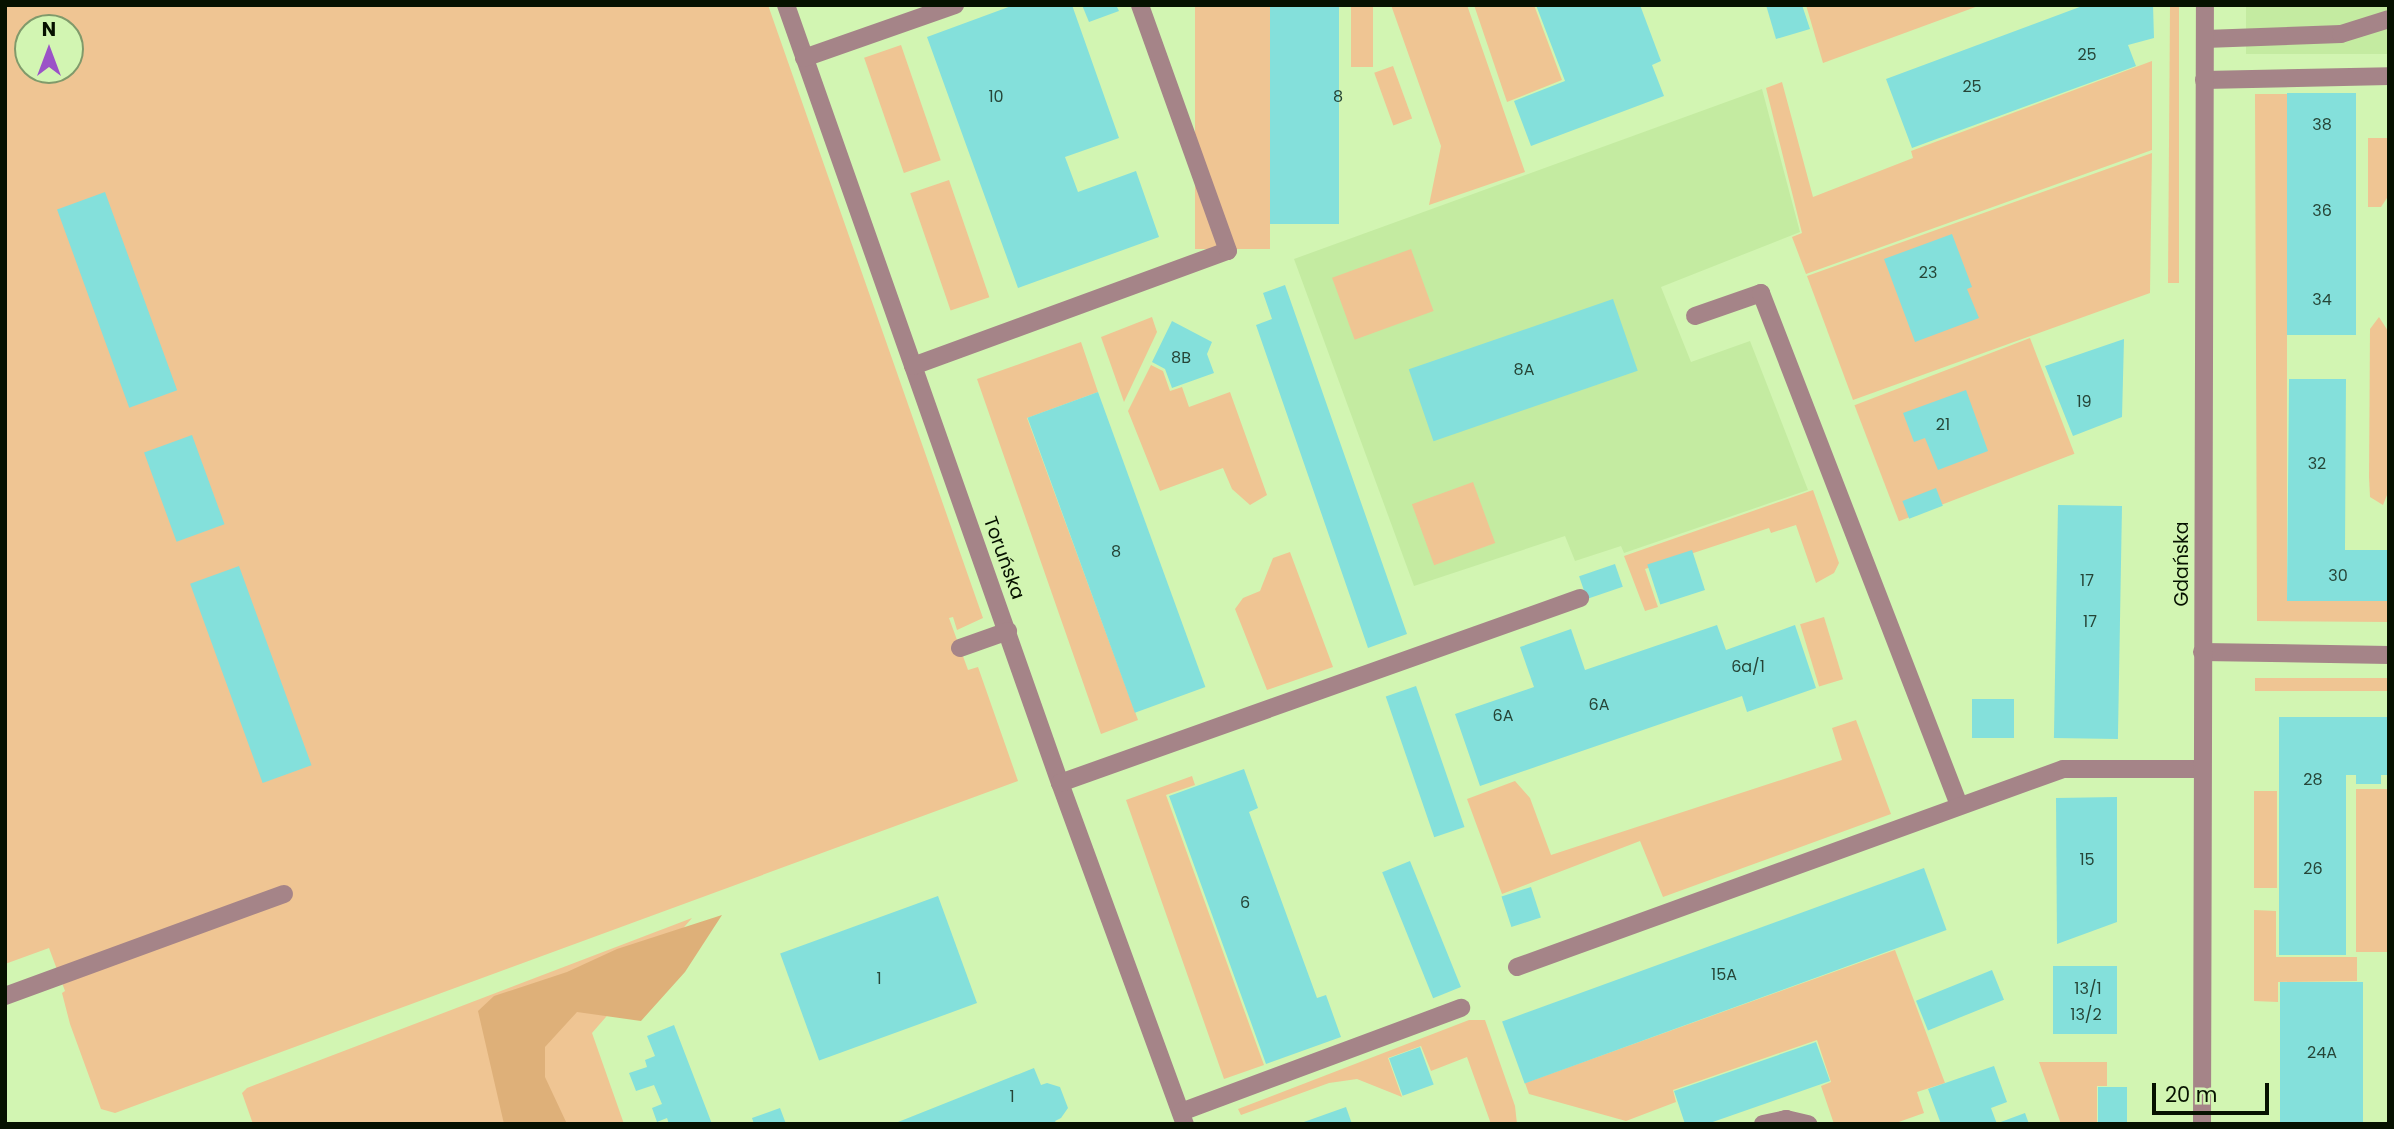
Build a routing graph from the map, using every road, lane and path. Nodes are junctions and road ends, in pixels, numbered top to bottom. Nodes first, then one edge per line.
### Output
1 (786, 5) edge
2 (956, 5) edge
3 (1140, 5) edge
4 (2205, 5) edge
5 (2389, 19) edge
6 (2205, 39) junction
7 (804, 58) junction
8 (2389, 76) edge
9 (2203, 80) junction
10 (1695, 316) dead end
11 (913, 366) junction
12 (1580, 598) dead end
13 (1007, 631) junction
14 (960, 648) dead end
15 (2202, 652) junction
16 (2389, 655) edge
17 (2202, 769) junction
18 (1060, 783) junction
19 (1959, 805) junction
20 (284, 894) dead end
21 (1517, 967) dead end
22 (5, 996) edge
23 (1461, 1008) dead end
24 (1183, 1118) edge
25 (1763, 1124) edge
26 (1808, 1124) edge
27 (2202, 1124) edge

1 - 7 street, Toruńska
2 - 7 street
3 - 11 street
4 - 6 street, Gdańska
5 - 6 street
6 - 9 street, Gdańska
7 - 11 street, Toruńska
8 - 9 street
9 - 15 street, Gdańska
10 - 19 street
11 - 13 street, Toruńska
12 - 18 street
13 - 14 street
13 - 18 street, Toruńska
15 - 16 street
15 - 17 street, Gdańska
17 - 19 street
17 - 27 street, Gdańska
18 - 24 street, Toruńska
19 - 21 street
20 - 22 street
23 - 24 street
25 - 26 street

